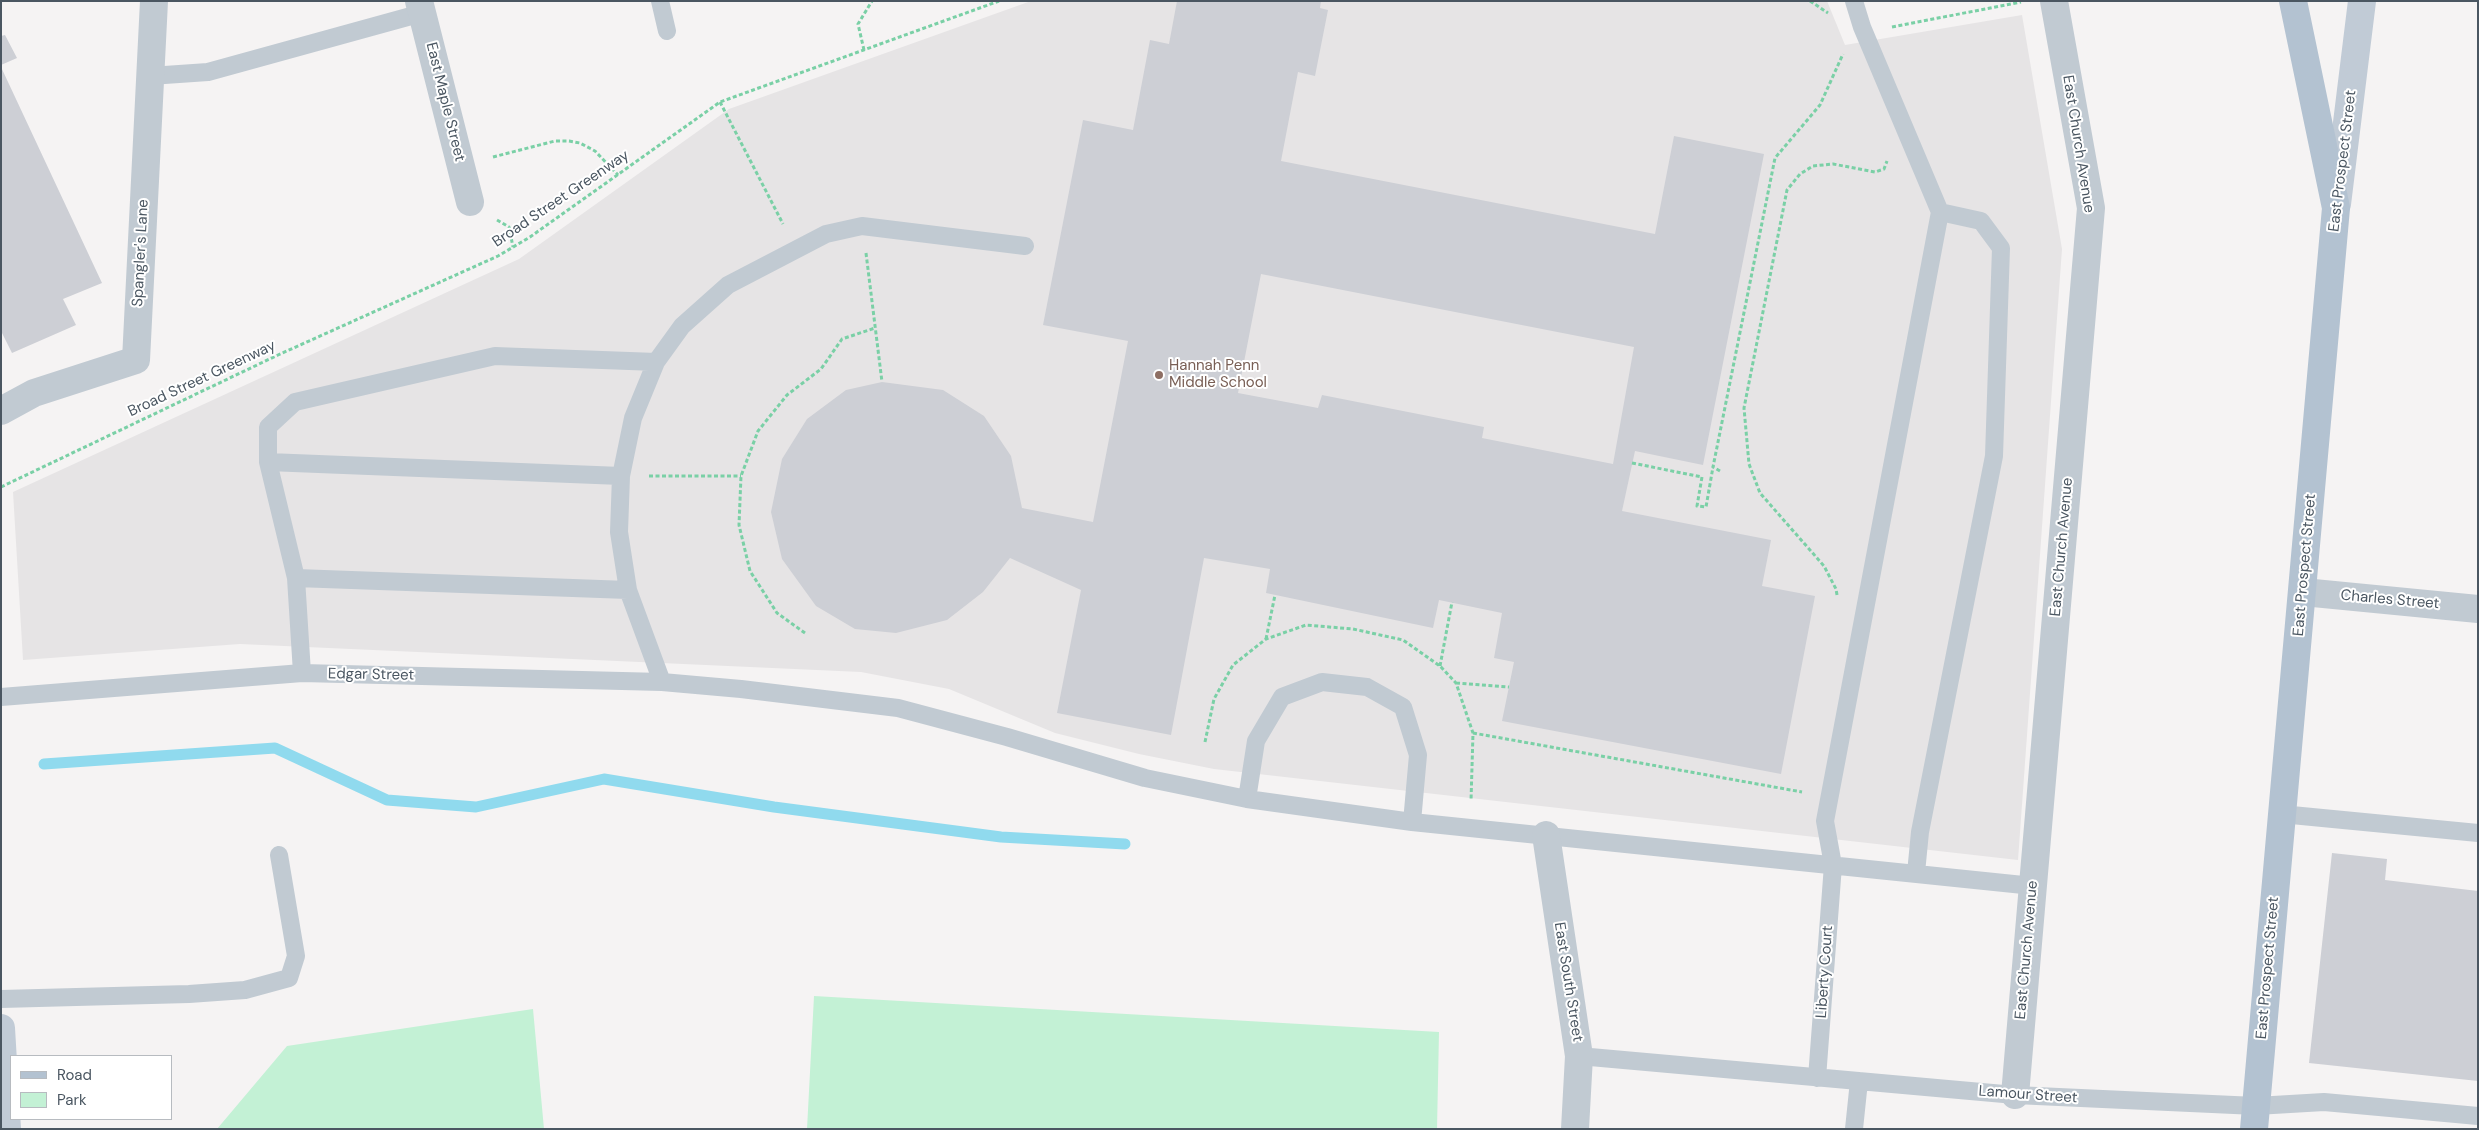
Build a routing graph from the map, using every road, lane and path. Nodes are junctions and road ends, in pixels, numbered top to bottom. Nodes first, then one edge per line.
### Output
1 (154, 1) edge
2 (660, 1) edge
3 (872, 1) edge
4 (999, 1) edge
5 (1810, 1) edge
6 (1823, 1) edge
7 (1854, 1) edge
8 (2022, 1) edge
9 (2054, 1) edge
10 (2293, 1) edge
11 (2362, 1) edge
12 (421, 7) edge
13 (1828, 13) junction
14 (1831, 21) dead end
15 (1862, 26) junction
16 (667, 31) dead end
17 (864, 50) junction
18 (1848, 60) dead end
19 (150, 76) junction
20 (720, 102) junction
21 (1889, 156) dead end
22 (461, 166) junction
23 (618, 175) junction
24 (470, 202) dead end
25 (2336, 208) junction
26 (1940, 212) junction
27 (862, 226) junction
28 (1024, 246) dead end
29 (795, 249) junction
30 (875, 328) junction
31 (656, 362) junction
32 (882, 382) dead end
33 (1, 411) edge
34 (268, 462) junction
35 (1632, 463) dead end
36 (1713, 467) junction
37 (1720, 471) dead end
38 (620, 476) junction
39 (741, 476) junction
40 (1, 487) edge
41 (296, 578) junction
42 (628, 590) junction
43 (2303, 592) junction
44 (1275, 595) dead end
45 (1837, 598) dead end
46 (1452, 602) dead end
47 (2478, 609) edge
48 (804, 632) dead end
49 (1266, 639) dead end
50 (1440, 666) dead end
51 (302, 673) junction
52 (662, 682) junction
53 (1456, 683) dead end
54 (1509, 687) dead end
55 (1, 697) edge
56 (1473, 733) dead end
57 (1806, 792) dead end
58 (1247, 799) junction
59 (2282, 814) junction
60 (1412, 822) junction
61 (2478, 833) edge
62 (1546, 836) junction
63 (279, 855) dead end
64 (1833, 865) junction
65 (1916, 874) junction
66 (2033, 886) junction
67 (1, 998) edge
68 (1, 1028) edge
69 (1579, 1056) junction
70 (1816, 1078) junction
71 (1859, 1081) junction
72 (2015, 1095) junction
73 (2478, 1116) edge
74 (2255, 1118) edge
75 (7, 1129) edge
76 (1575, 1129) edge
77 (1854, 1129) edge

1 - 19 street, Spangler's Lane
2 - 16 lane
3 - 17 path
4 - 17 path, Broad Street Greenway
5 - 13 path
6 - 13 path
7 - 15 lane
8 - 15 path
9 - 66 street, East Church Avenue
10 - 25 main road
11 - 25 street, East Prospect Street
12 - 19 lane
12 - 22 street, East Maple Street
13 - 14 path
13 - 15 path
15 - 26 lane
17 - 20 path, Broad Street Greenway
18 - 36 path
19 - 33 street, Spangler's Lane
20 - 23 path, Broad Street Greenway
20 - 29 path
21 - 45 path
22 - 23 path
22 - 24 street, East Maple Street
23 - 40 path, Broad Street Greenway
25 - 43 main road, East Prospect Street
26 - 64 lane, Liberty Court
26 - 65 lane
27 - 28 lane
27 - 29 lane
27 - 30 path
29 - 31 lane
30 - 32 path
30 - 39 path
31 - 34 lane
31 - 38 lane
34 - 38 lane
34 - 41 lane
35 - 36 path
36 - 37 path
38 - 39 path
38 - 42 lane
39 - 48 path
41 - 42 lane
41 - 51 lane
42 - 52 lane
43 - 47 street, Charles Street
43 - 59 main road, East Prospect Street
44 - 49 path
46 - 50 path
51 - 52 lane, Edgar Street
51 - 55 lane, Edgar Street
52 - 58 lane, Edgar Street
53 - 54 path
56 - 57 path
58 - 60 lane, Edgar Street
58 - 60 lane
59 - 61 lane
59 - 74 main road, East Prospect Street
60 - 62 lane, Edgar Street
62 - 64 lane, Edgar Street
62 - 69 street, East South Street
63 - 67 lane
64 - 65 lane, Edgar Street
64 - 70 lane, Liberty Court
65 - 66 lane, Edgar Street
66 - 72 street, East Church Avenue
68 - 75 street
69 - 70 lane, Lamour Street
69 - 76 street, East South Street
70 - 71 lane, Lamour Street
71 - 72 lane, Lamour Street
71 - 77 lane
72 - 74 lane, Lamour Street
73 - 74 lane, Lamour Street

